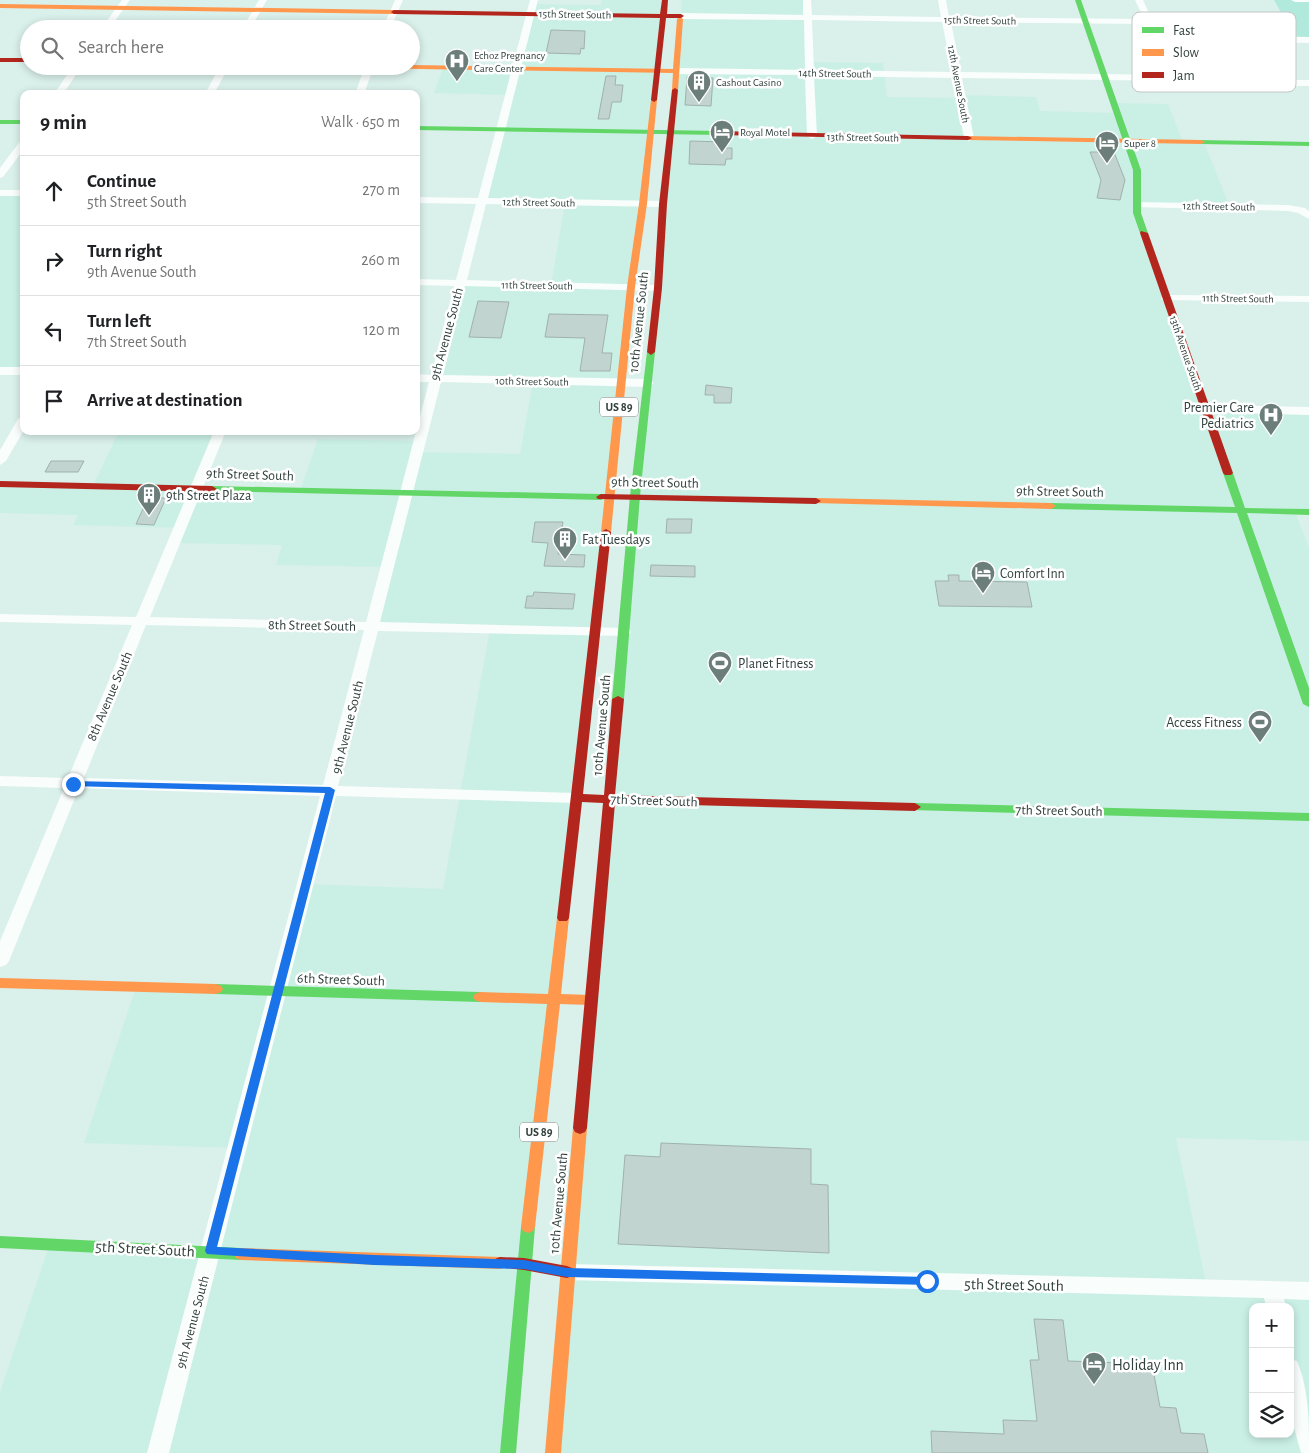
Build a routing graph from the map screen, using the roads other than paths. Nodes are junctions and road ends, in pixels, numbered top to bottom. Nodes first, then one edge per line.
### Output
1 (399, 0) edge
2 (665, 0) edge
3 (807, 0) edge
4 (942, 0) edge
5 (1078, 0) edge
6 (1139, 0) edge
7 (1295, 0) edge
8 (1309, 0) edge
9 (124, 4) edge
10 (260, 5) edge
11 (0, 6) edge
12 (532, 7) edge
13 (681, 11) junction
14 (394, 12) junction
15 (1145, 12) edge
16 (664, 16) junction
17 (808, 18) junction
18 (946, 19) junction
19 (112, 20) edge
20 (251, 20) edge
21 (390, 20) edge
22 (1085, 21) junction
23 (1132, 22) edge
24 (1296, 40) edge
25 (1309, 40) edge
26 (0, 60) edge
27 (20, 60) edge
28 (420, 67) edge
29 (516, 68) junction
30 (656, 71) junction
31 (677, 71) junction
32 (810, 73) junction
33 (72, 75) edge
34 (220, 75) edge
35 (366, 75) edge
36 (958, 75) junction
37 (1105, 77) junction
38 (1132, 77) edge
39 (1296, 83) edge
40 (1309, 83) edge
41 (61, 90) edge
42 (211, 90) edge
43 (361, 90) edge
44 (0, 122) edge
45 (20, 122) edge
46 (420, 128) edge
47 (500, 130) junction
48 (650, 133) junction
49 (670, 134) junction
50 (812, 136) junction
51 (969, 138) junction
52 (1127, 141) junction
53 (1309, 144) edge
54 (20, 148) edge
55 (0, 175) edge
56 (0, 193) edge
57 (20, 193) edge
58 (420, 200) edge
59 (482, 201) junction
60 (643, 204) junction
61 (662, 204) junction
62 (1137, 204) junction
63 (1305, 213) edge
64 (420, 282) edge
65 (460, 283) junction
66 (631, 287) junction
67 (658, 288) junction
68 (1166, 298) junction
69 (1309, 299) edge
70 (0, 370) edge
71 (20, 371) edge
72 (420, 378) edge
73 (434, 378) junction
74 (621, 382) junction
75 (648, 383) junction
76 (1205, 409) junction
77 (1309, 410) edge
78 (20, 426) edge
79 (218, 435) edge
80 (0, 461) edge
81 (0, 484) edge
82 (196, 488) junction
83 (407, 493) junction
84 (611, 496) junction
85 (635, 496) junction
86 (1242, 510) junction
87 (1309, 512) edge
88 (0, 618) edge
89 (140, 621) junction
90 (372, 626) junction
91 (596, 630) junction
92 (624, 632) junction
93 (1309, 704) edge
94 (0, 781) edge
95 (73, 784) junction
96 (330, 790) junction
97 (576, 798) junction
98 (610, 799) junction
99 (1309, 817) edge
100 (0, 961) edge
101 (0, 983) edge
102 (278, 992) junction
103 (555, 999) junction
104 (590, 1000) junction
105 (0, 1242) edge
106 (211, 1251) junction
107 (524, 1264) junction
108 (567, 1272) junction
109 (1309, 1291) edge
110 (1274, 1298) edge
111 (1294, 1384) edge
112 (1309, 1446) edge
113 (158, 1453) edge
114 (508, 1453) edge
115 (553, 1453) edge

1 - 14 street
2 - 16 main road, 10th Avenue South
3 - 17 street
4 - 18 street, 12th Avenue South
5 - 22 main road, 13th Avenue South
6 - 15 street
7 - 8 street
9 - 10 main road, 15th Street South
9 - 11 main road, 15th Street South
9 - 19 street
10 - 14 main road, 15th Street South
10 - 20 street
12 - 14 main road, 15th Street South
12 - 16 main road, 15th Street South
12 - 29 street, 9th Avenue South
13 - 16 main road, 15th Street South
13 - 17 street, 15th Street South
13 - 31 main road, 10th Avenue South
14 - 21 street
16 - 30 main road, 10th Avenue South / US 89
17 - 18 street, 15th Street South
17 - 32 street
18 - 22 street, 15th Street South
18 - 36 street, 12th Avenue South
22 - 23 street, 15th Street South
22 - 37 main road, 13th Avenue South
24 - 25 street
26 - 27 main road
28 - 29 main road, 14th Street South
29 - 30 main road, 14th Street South
29 - 47 street, 9th Avenue South
30 - 31 main road, 14th Street South
30 - 48 main road, 10th Avenue South / US 89
31 - 32 street, 14th Street South
31 - 49 main road, 10th Avenue South / US 89
32 - 36 street, 14th Street South
32 - 50 street
33 - 41 street
34 - 42 street
35 - 43 street
36 - 37 street, 14th Street South
36 - 51 street, 12th Avenue South
37 - 38 street, 14th Street South
37 - 52 main road, 13th Avenue South
39 - 40 street, 14th Street South
44 - 45 main road
46 - 47 main road, 13th Street South
47 - 48 main road, 13th Street South
47 - 59 street, 9th Avenue South
48 - 49 main road, 13th Street South
48 - 60 main road, 10th Avenue South / US 89
49 - 50 main road, 13th Street South
49 - 61 main road, 10th Avenue South / US 89
50 - 51 main road, 13th Street South
51 - 52 main road, 13th Street South
52 - 53 main road, 13th Street South
52 - 62 main road, 13th Avenue South
54 - 55 street
56 - 57 street
58 - 59 street, 12th Street South
59 - 60 street, 12th Street South
59 - 65 street, 9th Avenue South
60 - 61 street, 12th Street South
60 - 66 main road, 10th Avenue South / US 89
61 - 67 main road, 10th Avenue South / US 89
62 - 63 street, 12th Street South
62 - 68 main road, 13th Avenue South
64 - 65 street, 11th Street South
65 - 66 street, 11th Street South
65 - 73 street, 9th Avenue South
66 - 67 street, 11th Street South
66 - 74 main road, 10th Avenue South / US 89
67 - 75 main road, 10th Avenue South / US 89
68 - 69 street, 11th Street South
68 - 76 main road, 13th Avenue South
70 - 71 street
72 - 73 street, 10th Street South
73 - 74 street, 10th Street South
73 - 83 street, 9th Avenue South
74 - 75 street, 10th Street South
74 - 84 main road, 10th Avenue South / US 89
75 - 85 main road, 10th Avenue South / US 89
76 - 77 street
76 - 86 main road, 13th Avenue South
78 - 80 street
79 - 82 street, 8th Avenue South
81 - 82 main road, 9th Street South
82 - 83 main road, 9th Street South
82 - 89 street, 8th Avenue South
83 - 84 main road, 9th Street South
83 - 90 street, 9th Avenue South
84 - 85 main road, 9th Street South
84 - 91 main road, 10th Avenue South / US 89
85 - 86 main road, 9th Street South
85 - 92 main road, 10th Avenue South / US 89
86 - 87 main road, 9th Street South
86 - 93 main road, 13th Avenue South
88 - 89 street, 8th Street South
89 - 90 street, 8th Street South
89 - 95 street, 8th Avenue South
90 - 91 street, 8th Street South
90 - 96 street, 9th Avenue South
91 - 92 street, 8th Street South
91 - 97 main road, 10th Avenue South / US 89
92 - 98 main road, 10th Avenue South / US 89
94 - 95 street, 7th Street South
95 - 96 street, 7th Street South
95 - 100 street, 8th Avenue South
96 - 97 street, 7th Street South
96 - 102 street, 9th Avenue South
97 - 98 main road, 7th Street South
97 - 103 main road, 10th Avenue South / US 89
98 - 99 main road, 7th Street South
98 - 104 main road, 10th Avenue South / US 89
101 - 102 main road, 6th Street South
102 - 103 main road, 6th Street South
102 - 106 street, 9th Avenue South
103 - 104 main road, 6th Street South
103 - 107 main road, 10th Avenue South / US 89
104 - 108 main road, 10th Avenue South
105 - 106 main road, 5th Street South
106 - 107 main road, 5th Street South
106 - 113 street, 9th Avenue South
107 - 108 main road, 5th Street South
107 - 114 main road, 10th Avenue South
108 - 110 street, 5th Street South
108 - 115 main road, 10th Avenue South
109 - 110 street, 5th Street South
111 - 112 street

